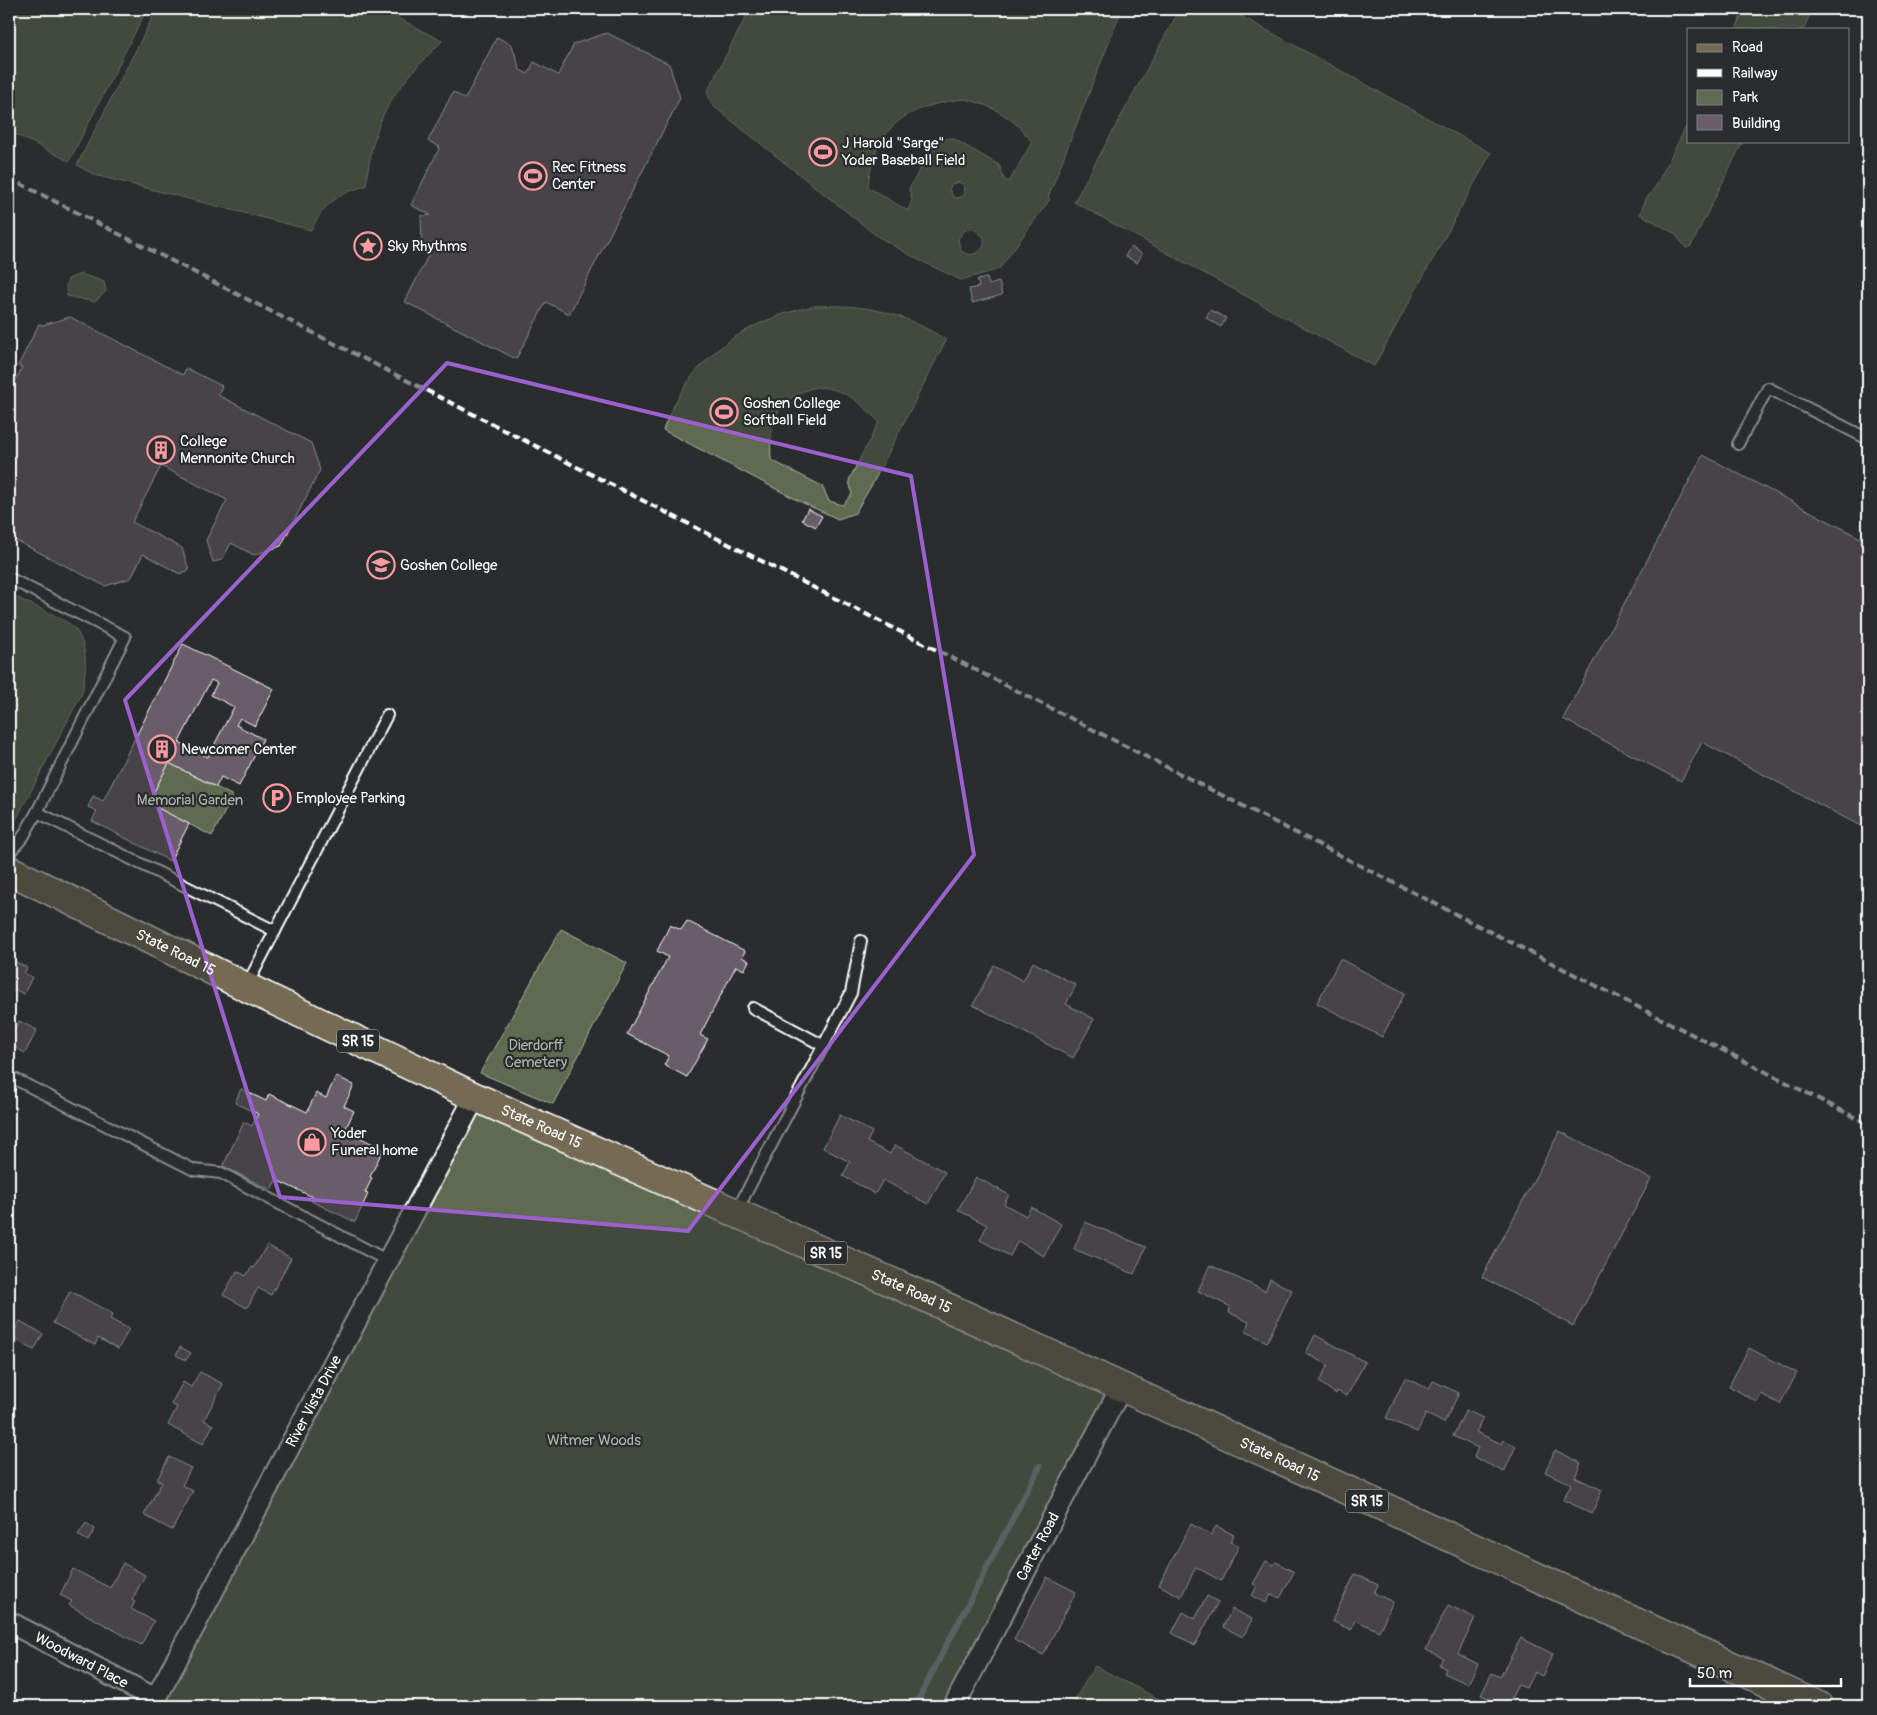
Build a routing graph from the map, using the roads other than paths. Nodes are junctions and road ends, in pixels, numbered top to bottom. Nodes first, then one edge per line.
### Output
1 (1868, 439) edge
2 (1738, 444) dead end
3 (9, 578) edge
4 (387, 715) dead end
5 (37, 812) junction
6 (9, 853) edge
7 (9, 870) edge
8 (275, 931) junction
9 (861, 941) dead end
10 (246, 987) junction
11 (753, 1008) dead end
12 (824, 1046) junction
13 (9, 1076) edge
14 (475, 1097) junction
15 (735, 1212) junction
16 (388, 1261) junction
17 (1121, 1388) junction
18 (9, 1622) edge
19 (154, 1703) edge
20 (954, 1706) edge
21 (1819, 1706) edge

1 - 2 lane
3 - 5 lane
4 - 8 lane
5 - 6 lane
5 - 8 lane
7 - 10 main road, State Road 15 / SR 15
8 - 10 lane
9 - 12 lane
10 - 14 main road, State Road 15 / SR 15
11 - 12 lane
12 - 15 lane
13 - 16 lane
14 - 15 main road, State Road 15 / SR 15
14 - 16 street, River Vista Drive
15 - 17 main road, State Road 15 / SR 15
16 - 19 street, River Vista Drive
17 - 20 street, Carter Road
17 - 21 main road, State Road 15 / SR 15
18 - 19 street, Woodward Place

